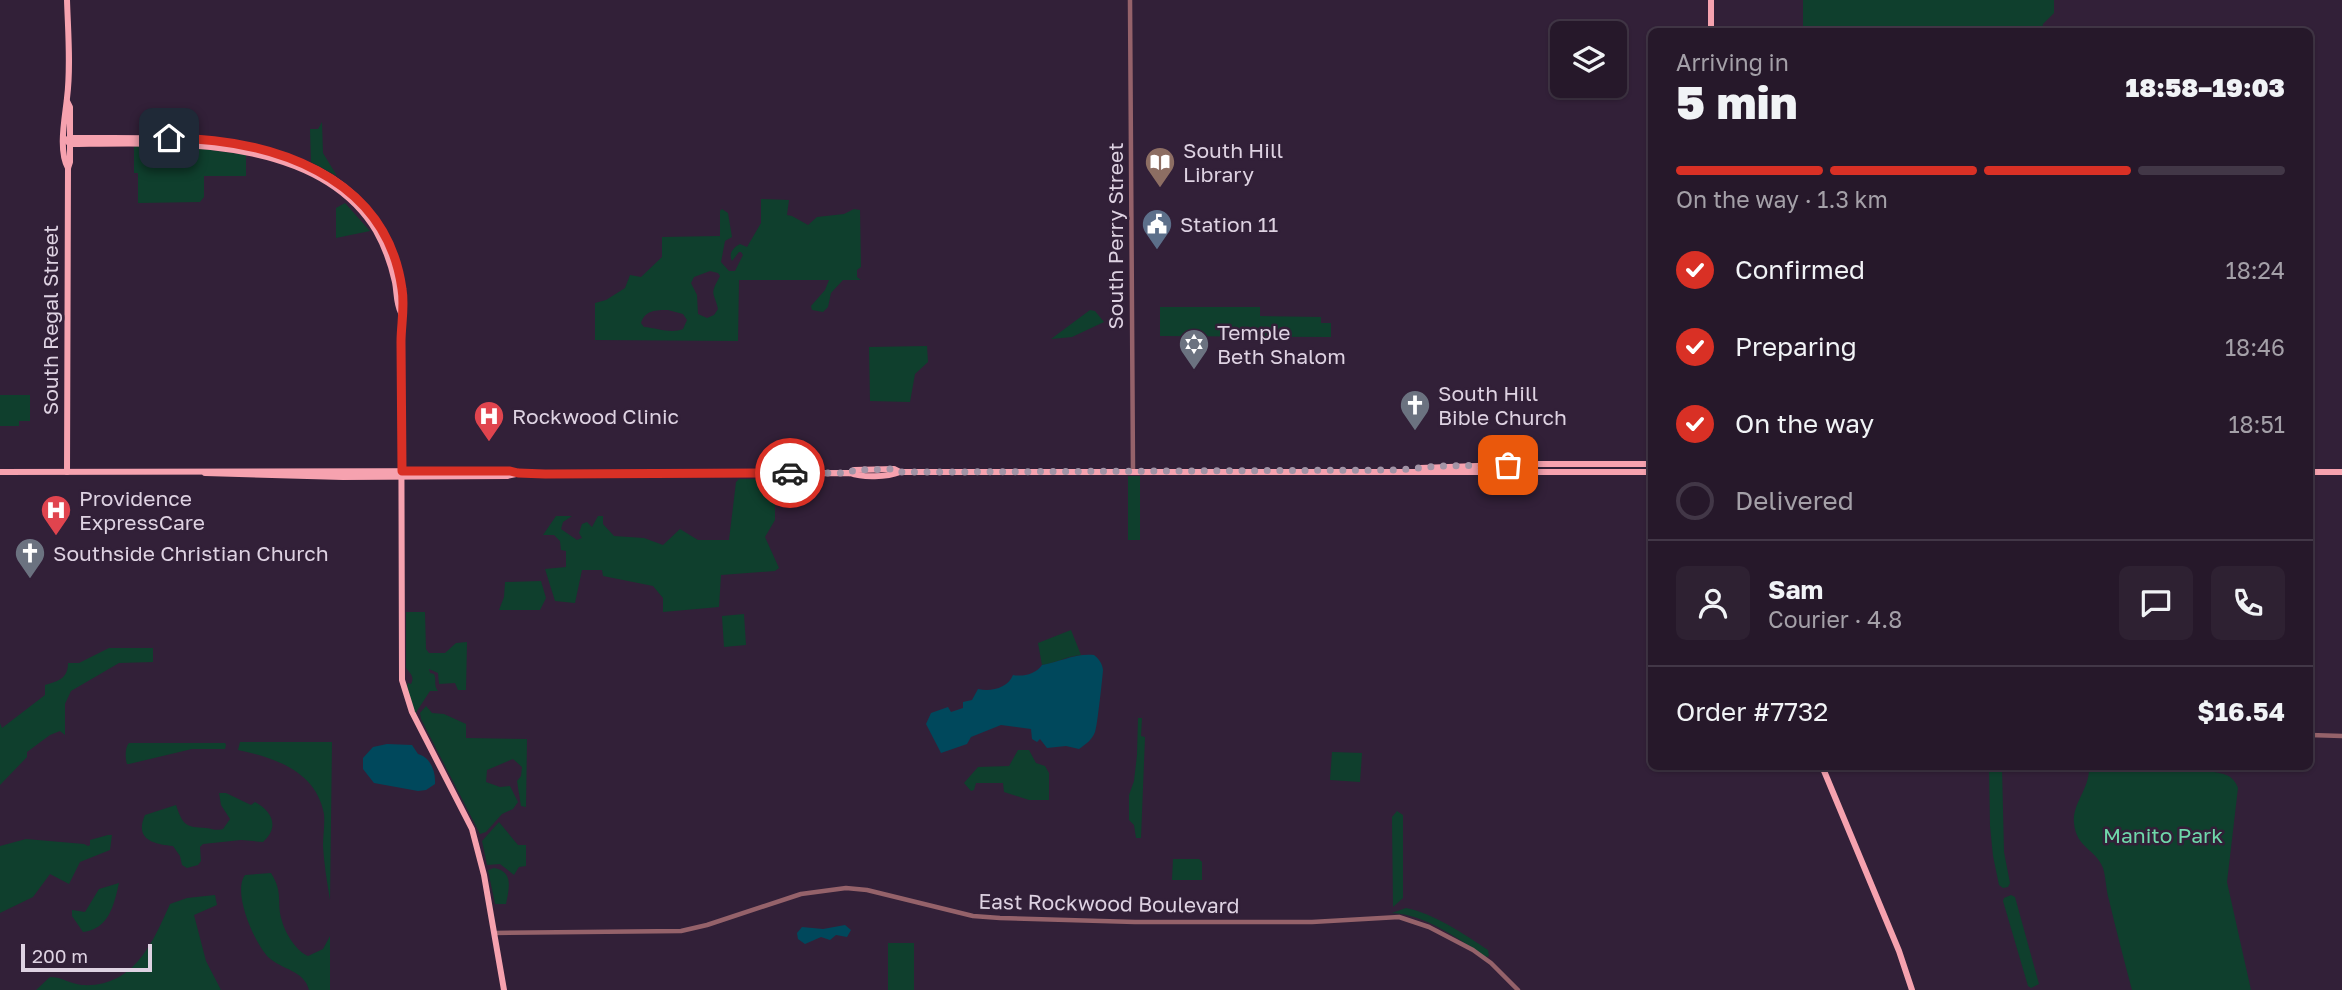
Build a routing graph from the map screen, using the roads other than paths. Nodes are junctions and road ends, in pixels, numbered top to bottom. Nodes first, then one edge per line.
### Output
1 (67, 0) edge
2 (1130, 0) edge
3 (1711, 0) edge
4 (1711, 28) edge
5 (68, 141) junction
6 (68, 168) junction
7 (1648, 464) edge
8 (1398, 470) junction
9 (1133, 471) junction
10 (0, 472) edge
11 (67, 472) junction
12 (1648, 472) edge
13 (2313, 472) edge
14 (2342, 472) edge
15 (402, 474) junction
16 (2313, 736) edge
17 (2342, 736) edge
18 (1824, 770) edge
19 (494, 933) junction
20 (504, 990) edge
21 (1518, 990) edge
22 (1912, 990) edge

1 - 5 main road, South Regal Street
2 - 9 street, South Perry Street
3 - 4 main road
5 - 6 main road, South Regal Street
5 - 6 main road, South Regal Street
5 - 15 main road
6 - 11 main road, South Regal Street
7 - 8 main road
8 - 9 main road
8 - 12 main road
9 - 15 main road
10 - 11 main road
11 - 15 main road
13 - 14 main road
15 - 19 main road
16 - 17 street
18 - 22 main road
19 - 20 main road
19 - 21 street, East Rockwood Boulevard

